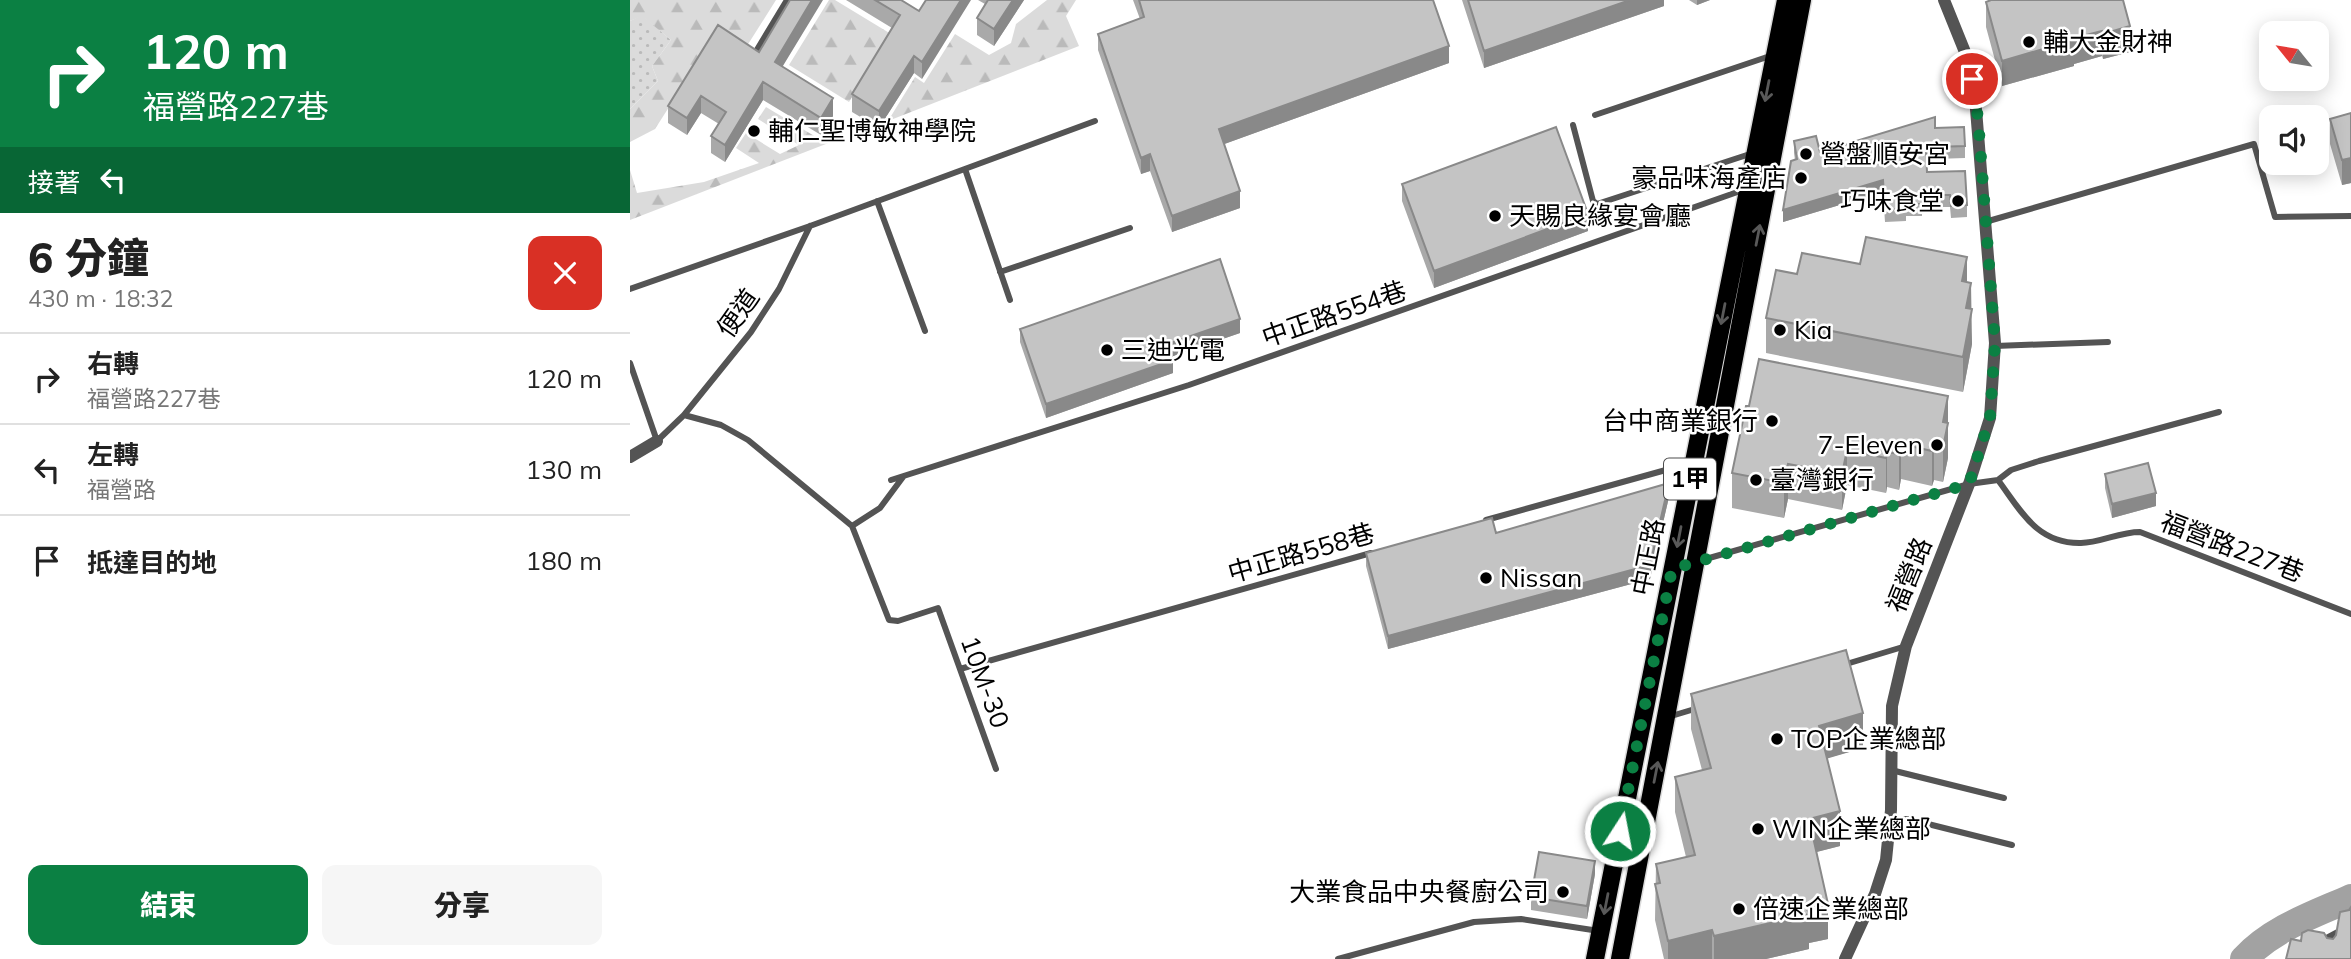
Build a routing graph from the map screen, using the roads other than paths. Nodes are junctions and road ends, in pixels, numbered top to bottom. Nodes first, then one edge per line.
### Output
1 (787, 0) edge
2 (1786, 0) edge
3 (1802, 0) edge
4 (1944, 0) edge
5 (755, 53) edge
6 (1775, 54) junction
7 (1595, 116) dead end
8 (1095, 121) dead end
9 (1573, 125) dead end
10 (1755, 153) junction
11 (965, 169) junction
12 (1748, 189) junction
13 (877, 201) junction
14 (2351, 216) edge
15 (1984, 222) junction
16 (810, 226) junction
17 (1130, 228) dead end
18 (1000, 272) junction
19 (630, 289) edge
20 (1010, 300) dead end
21 (925, 331) dead end
22 (2108, 342) dead end
23 (1995, 346) junction
24 (630, 363) edge
25 (2220, 412) dead end
26 (684, 415) junction
27 (657, 441) junction
28 (630, 457) edge
29 (1693, 462) junction
30 (1998, 480) junction
31 (1969, 484) junction
32 (1481, 522) edge
33 (852, 526) junction
34 (1374, 552) edge
35 (1695, 563) junction
36 (1672, 569) junction
37 (2351, 614) edge
38 (1906, 646) junction
39 (1840, 665) edge
40 (960, 669) junction
41 (1709, 705) edge
42 (1667, 717) junction
43 (996, 769) dead end
44 (1891, 770) junction
45 (2004, 798) dead end
46 (1890, 819) junction
47 (2012, 845) dead end
48 (2351, 925) edge
49 (1600, 932) junction
50 (2335, 932) junction
51 (2317, 943) edge
52 (2333, 946) edge
53 (1338, 959) edge
54 (1595, 959) edge
55 (1620, 959) edge
56 (1845, 959) edge

1 - 5 lane
2 - 6 main road, 中正路 / 1甲
35 -> 3 main road, 中正路 / 1甲
4 - 15 street, 福營路
6 - 7 lane
6 -> 10 main road, 中正路 / 1甲
8 - 11 lane
9 - 10 lane
10 - 12 main road, 中正路 / 1甲
11 - 13 lane
11 - 18 lane
12 -> 29 main road, 中正路 / 1甲
12 - 33 lane, 中正路554巷
13 - 16 lane
13 - 21 lane
14 - 15 lane
15 - 23 street, 福營路
16 - 19 lane
16 - 26 lane, 便道
17 - 18 lane
18 - 20 lane
22 - 23 lane
23 - 31 street, 福營路
24 - 27 lane
25 - 30 lane
26 - 27 lane, 便道
26 - 33 lane
27 - 28 street
29 - 32 lane
29 -> 36 main road, 中正路 / 1甲
30 - 31 lane
30 - 37 lane, 福營路227巷
31 - 35 lane
31 - 38 street, 福營路
33 - 40 lane, 10M-30
34 - 40 lane, 中正路558巷
35 - 36 lane
35 - 42 main road, 中正路 / 1甲
36 -> 49 main road, 中正路 / 1甲
38 - 39 lane
38 - 44 street, 福營路
40 - 43 lane, 10M-30
41 - 42 lane
55 -> 42 main road, 中正路 / 1甲
44 - 45 lane
44 - 46 street, 福營路
46 - 47 lane
46 - 56 street, 福營路
48 - 50 lane
49 - 53 lane
49 - 54 main road, 中正路 / 1甲
50 - 51 lane
50 - 52 lane

